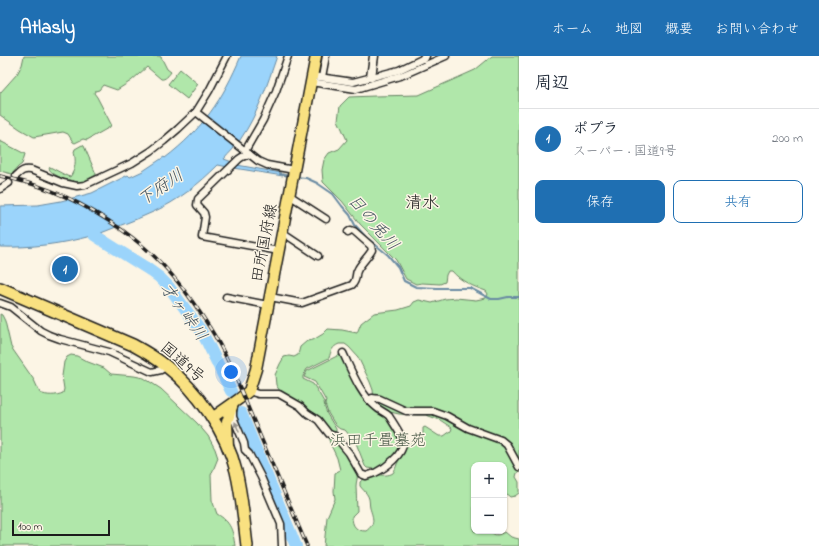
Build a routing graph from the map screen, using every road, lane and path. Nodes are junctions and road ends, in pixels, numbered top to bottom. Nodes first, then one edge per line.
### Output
1 (227, 56) edge
2 (288, 56) edge
3 (316, 56) edge
4 (326, 56) edge
5 (374, 56) edge
6 (446, 56) edge
7 (424, 57) edge
8 (371, 77) junction
9 (315, 78) junction
10 (197, 113) junction
11 (245, 151) junction
12 (293, 174) junction
13 (16, 176) dead end
14 (9, 183) dead end
15 (0, 189) edge
16 (289, 195) junction
17 (326, 219) dead end
18 (282, 232) junction
19 (348, 232) dead end
20 (279, 251) junction
21 (318, 256) dead end
22 (0, 288) edge
23 (226, 297) dead end
24 (269, 301) junction
25 (0, 303) edge
26 (343, 353) dead end
27 (166, 366) junction
28 (249, 391) junction
29 (369, 400) junction
30 (233, 404) junction
31 (212, 418) junction
32 (245, 450) junction
33 (229, 451) junction
34 (519, 467) edge
35 (247, 546) edge
36 (282, 546) edge

1 - 10 street
2 - 11 street
3 - 9 main road, 田所国府線
4 - 9 street
5 - 8 street
6 - 9 street
7 - 8 street
8 - 9 street
9 - 12 main road, 田所国府線
10 - 11 street
10 - 13 street
11 - 12 street
11 - 20 street
12 - 16 main road, 田所国府線
14 - 15 street
16 - 17 street
16 - 18 main road, 田所国府線
18 - 20 main road, 田所国府線
18 - 21 street
19 - 24 street
20 - 24 main road, 田所国府線
22 - 27 highway, 国道9号
23 - 24 street
24 - 28 main road, 田所国府線
25 - 27 street
26 - 29 street
27 - 31 highway, 国道9号
28 - 29 street
28 - 30 main road
29 - 34 street
30 - 31 main road
32 -> 30 street
30 - 33 main road
31 - 33 highway, 国道9号
32 - 33 street
32 - 36 street
33 - 35 highway, 国道9号

